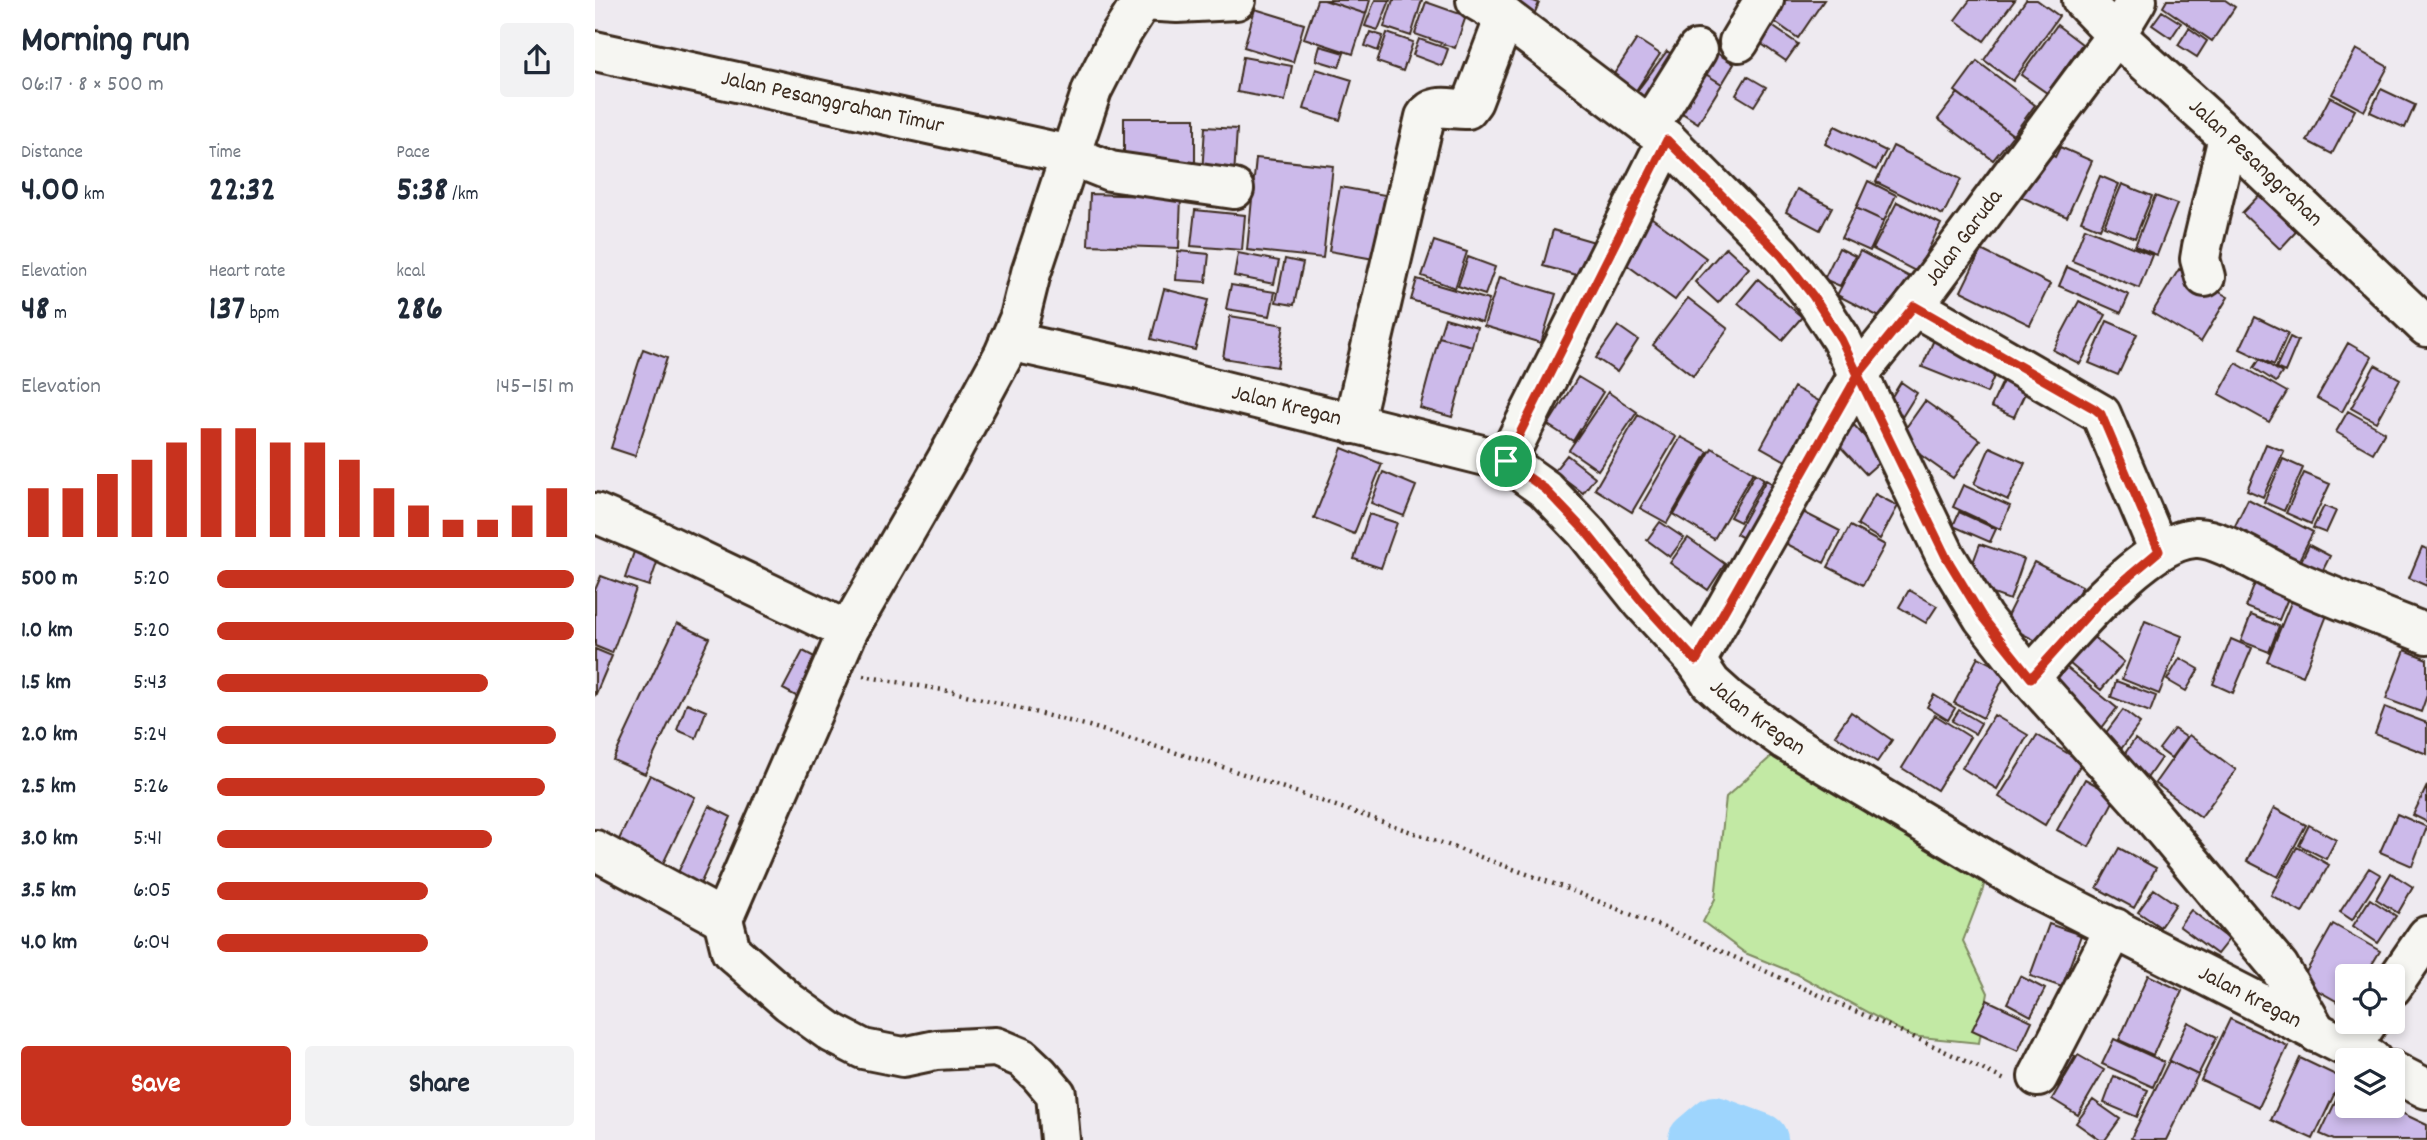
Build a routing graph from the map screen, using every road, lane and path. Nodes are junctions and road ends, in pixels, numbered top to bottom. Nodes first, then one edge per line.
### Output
1 (1236, 0) edge
2 (1764, 0) edge
3 (2083, 0) edge
4 (2137, 0) edge
5 (1143, 1) edge
6 (1490, 9) edge
7 (2116, 35) junction
8 (1739, 41) dead end
9 (1697, 50) dead end
10 (595, 51) edge
11 (1658, 133) junction
12 (2228, 136) junction
13 (1070, 155) junction
14 (1234, 189) dead end
15 (2205, 276) dead end
16 (1914, 306) junction
17 (2427, 327) edge
18 (1009, 341) junction
19 (1858, 375) junction
20 (1353, 424) junction
21 (1506, 461) junction
22 (595, 513) edge
23 (2159, 551) junction
24 (848, 631) junction
25 (2427, 634) edge
26 (1696, 661) junction
27 (829, 671) junction
28 (2031, 678) junction
29 (595, 850) edge
30 (723, 919) junction
31 (2115, 928) junction
32 (2427, 936) edge
33 (2405, 968) edge
34 (2352, 1041) edge
35 (2038, 1077) joint
36 (2405, 1078) edge
37 (2427, 1089) edge
38 (1059, 1131) edge

1 - 5 street
2 - 8 street
3 - 7 street, Jalan Pesanggrahan
4 - 7 street, Jalan Garuda
5 - 13 street
6 - 11 street
6 - 20 street
7 - 12 street, Jalan Pesanggrahan
7 - 16 street, Jalan Garuda
9 - 11 street
10 - 13 street, Jalan Pesanggrahan Timur
11 - 19 street
11 - 21 street
12 - 15 street
12 - 17 street, Jalan Pesanggrahan
13 - 14 street, Jalan Pesanggrahan Timur
13 - 18 street
16 - 19 street, Jalan Garuda
16 - 23 street
18 - 20 street, Jalan Kregan
18 - 24 street
19 - 26 street, Jalan Garuda
19 - 28 street
20 - 21 street, Jalan Kregan
21 - 26 street, Jalan Kregan
22 - 24 street
23 - 25 street
23 - 28 street
24 - 27 street
26 - 31 street, Jalan Kregan
27 - 30 street
27 - 35 path
28 - 34 street
29 - 30 street
30 - 38 street
31 - 34 street, Jalan Kregan
31 - 35 street
32 - 33 street
36 - 37 street

